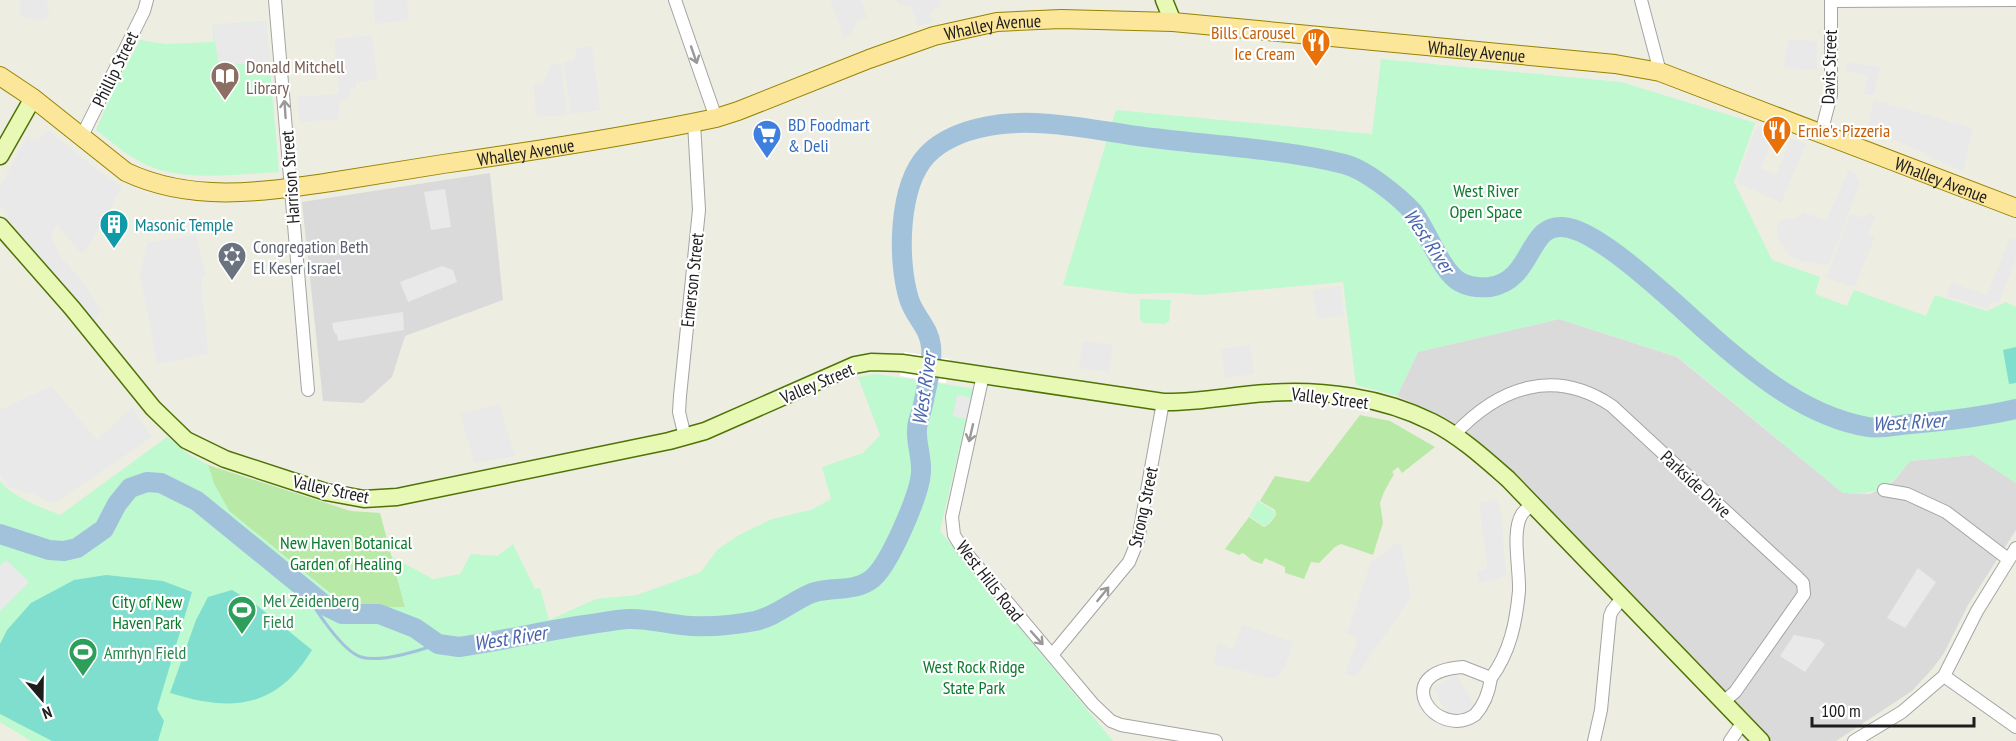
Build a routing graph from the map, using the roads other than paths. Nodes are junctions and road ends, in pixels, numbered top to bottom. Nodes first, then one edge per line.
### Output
1 (147, 0) edge
2 (276, 0) edge
3 (675, 0) edge
4 (1164, 0) edge
5 (1641, 0) edge
6 (2016, 0) edge
7 (1831, 1) edge
8 (1173, 22) junction
9 (1660, 72) junction
10 (0, 76) edge
11 (33, 98) junction
12 (716, 118) junction
13 (694, 123) junction
14 (1821, 133) junction
15 (81, 138) junction
16 (0, 156) edge
17 (290, 188) junction
18 (2016, 208) edge
19 (0, 226) edge
20 (983, 375) junction
21 (308, 390) dead end
22 (1163, 402) junction
23 (1454, 435) junction
24 (685, 437) junction
25 (1884, 490) dead end
26 (1532, 504) junction
27 (2016, 548) edge
28 (2008, 559) junction
29 (1622, 598) junction
30 (1052, 656) junction
31 (1944, 676) junction
32 (1491, 678) junction
33 (1723, 702) junction
34 (1743, 722) junction
35 (2016, 727) edge
36 (1216, 741) edge
37 (1594, 741) edge
38 (1730, 741) edge
39 (1761, 741) edge
40 (1854, 741) edge

1 - 15 street, Phillip Street
17 -> 2 street, Harrison Street
3 -> 12 street
4 - 8 street
5 - 9 street
6 - 7 street
7 - 14 street, Davis Street
8 - 9 main road, Whalley Avenue
8 - 12 main road, Whalley Avenue
9 - 14 main road, Whalley Avenue
10 - 11 main road, Whalley Avenue
11 - 15 main road, Whalley Avenue
11 - 16 street
12 - 13 main road, Whalley Avenue
13 - 17 main road, Whalley Avenue
13 - 24 street, Emerson Street
14 - 18 main road, Whalley Avenue
15 - 17 main road, Whalley Avenue
17 - 21 street, Harrison Street
19 - 24 street, Valley Street
20 - 22 street, Valley Street
20 - 24 street, Valley Street
20 -> 30 street, West Hills Road
22 - 23 street, Valley Street
30 -> 22 street, Strong Street
23 - 26 street, Valley Street
23 - 33 street, Parkside Drive
25 - 28 street
26 - 29 street, Valley Street
26 - 32 street
27 - 28 street
28 - 31 street
29 - 33 street, Valley Street
29 - 37 street
30 - 36 street, West Hills Road
31 - 35 street
31 - 40 street
32 - 32 street
33 - 34 street, Valley Street
34 - 38 street
34 - 39 street, Valley Street

